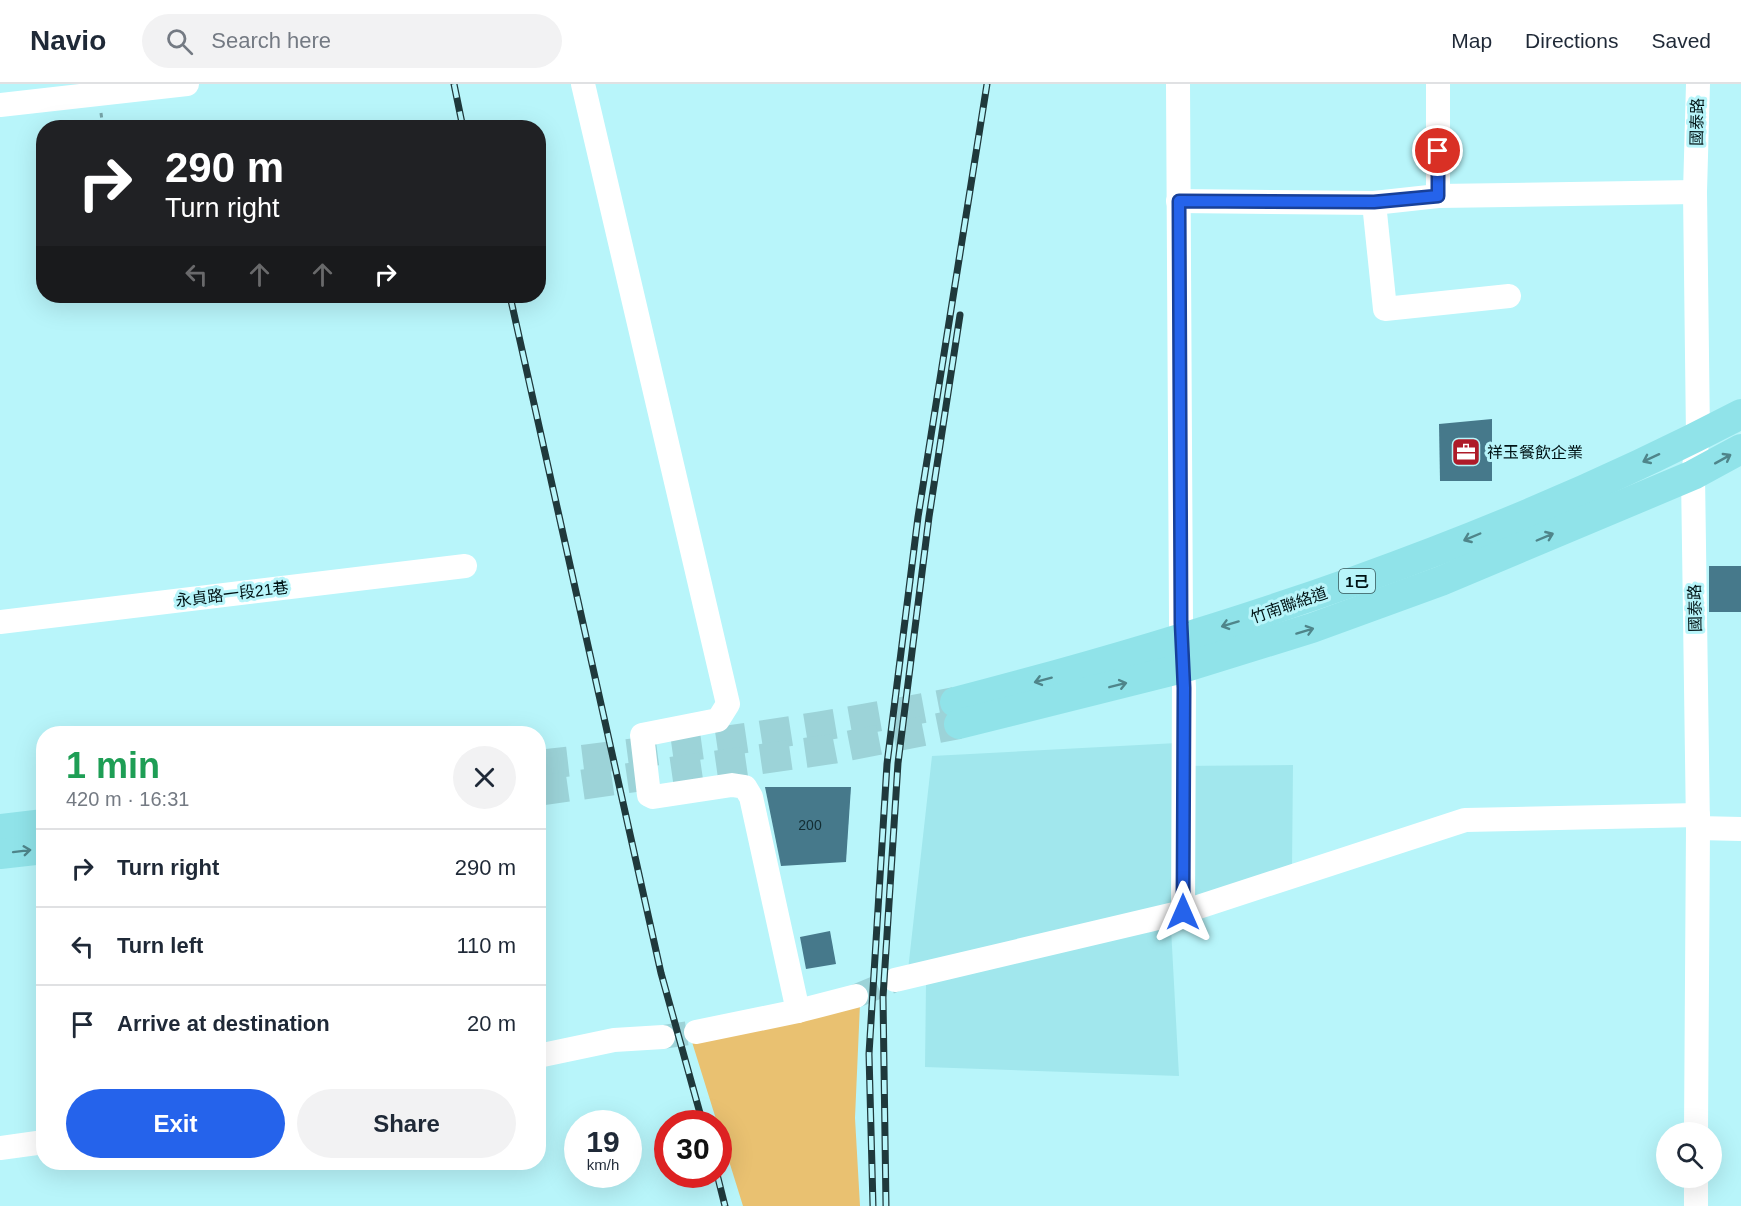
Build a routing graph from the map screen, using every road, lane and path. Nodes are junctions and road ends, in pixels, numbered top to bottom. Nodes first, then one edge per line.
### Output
1 (188, 84) edge
2 (583, 84) edge
3 (1178, 84) edge
4 (1438, 84) edge
5 (1698, 84) edge
6 (0, 105) edge
7 (1695, 192) junction
8 (1438, 196) junction
9 (1179, 201) junction
10 (1374, 202) junction
11 (1509, 296) dead end
12 (1741, 414) edge
13 (1698, 436) junction
14 (1741, 449) edge
15 (1693, 475) junction
16 (465, 566) dead end
17 (0, 621) edge
18 (1181, 639) junction
19 (1183, 668) junction
20 (1698, 822) junction
21 (1741, 829) edge
22 (36, 850) edge
23 (0, 854) edge
24 (1183, 912) junction
25 (895, 980) tunnel mouth
26 (856, 996) tunnel mouth
27 (798, 1011) junction
28 (696, 1032) tunnel mouth
29 (663, 1037) tunnel mouth
30 (546, 1054) edge
31 (1696, 1122) edge
32 (36, 1143) edge
33 (0, 1148) edge
34 (1696, 1188) edge
35 (1696, 1206) edge

1 - 6 street
2 - 27 street
3 - 9 street
4 - 8 street
5 - 7 street, 國泰路
7 - 8 street
7 - 13 street, 國泰路
8 - 10 street
9 - 10 street
9 - 18 street
10 - 11 street
12 - 13 main road, 竹南聯絡道 / 1己
13 - 15 street, 國泰路
13 -> 18 main road, 竹南聯絡道 / 1己
15 -> 14 main road, 竹南聯絡道 / 1己
19 -> 15 main road, 竹南聯絡道 / 1己
15 - 20 street, 國泰路
16 - 17 street, 永貞路一段21巷
18 - 19 street
18 -> 19 main road, 竹南聯絡道 / 1己
19 - 24 street
20 - 21 street
20 - 24 street
20 - 31 street, 國泰路
23 -> 22 main road
24 - 25 street
26 - 27 street
27 - 28 street
29 - 30 street
32 - 33 street
34 - 35 street

